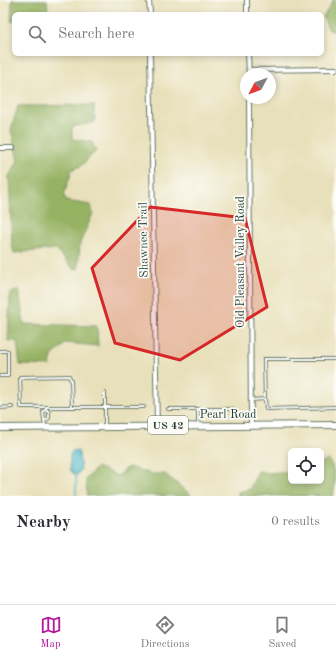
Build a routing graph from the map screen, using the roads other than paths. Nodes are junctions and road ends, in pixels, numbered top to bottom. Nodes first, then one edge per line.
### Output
1 (149, 0) edge
2 (247, 0) edge
3 (150, 12) edge
4 (247, 12) edge
5 (150, 56) edge
6 (248, 56) edge
7 (249, 68) edge
8 (336, 69) edge
9 (276, 71) edge
10 (249, 104) edge
11 (0, 148) edge
12 (13, 148) dead end
13 (0, 351) edge
14 (336, 359) edge
15 (0, 376) edge
16 (105, 393) dead end
17 (265, 399) junction
18 (251, 400) junction
19 (12, 407) dead end
20 (72, 407) junction
21 (106, 407) junction
22 (144, 407) dead end
23 (336, 407) edge
24 (0, 408) edge
25 (46, 408) junction
26 (198, 409) junction
27 (233, 409) dead end
28 (168, 410) dead end
29 (45, 424) junction
30 (336, 424) edge
31 (157, 425) junction
32 (198, 425) junction
33 (105, 426) junction
34 (251, 426) junction
35 (0, 428) edge

1 - 3 street
2 - 4 street
5 - 31 street, Shawnee Trail
6 - 7 street
8 - 9 street
10 - 18 street, Old Pleasant Valley Road
11 - 12 street
13 - 15 lane
14 - 17 lane
16 - 21 lane
17 - 18 lane
17 - 23 lane
18 - 34 street, Old Pleasant Valley Road
19 - 24 lane
20 - 21 lane
20 - 25 lane
20 - 25 lane
21 - 22 lane
21 - 33 lane
25 - 29 lane
25 - 29 lane
26 - 27 lane
26 - 28 lane
26 - 32 lane
29 - 33 main road, Pearl Road / US 42
29 - 35 main road, Pearl Road / US 42
30 - 34 main road, Pearl Road / US 42
31 - 32 main road, Pearl Road / US 42
31 - 33 main road, Pearl Road / US 42
32 - 34 main road, Pearl Road / US 42

